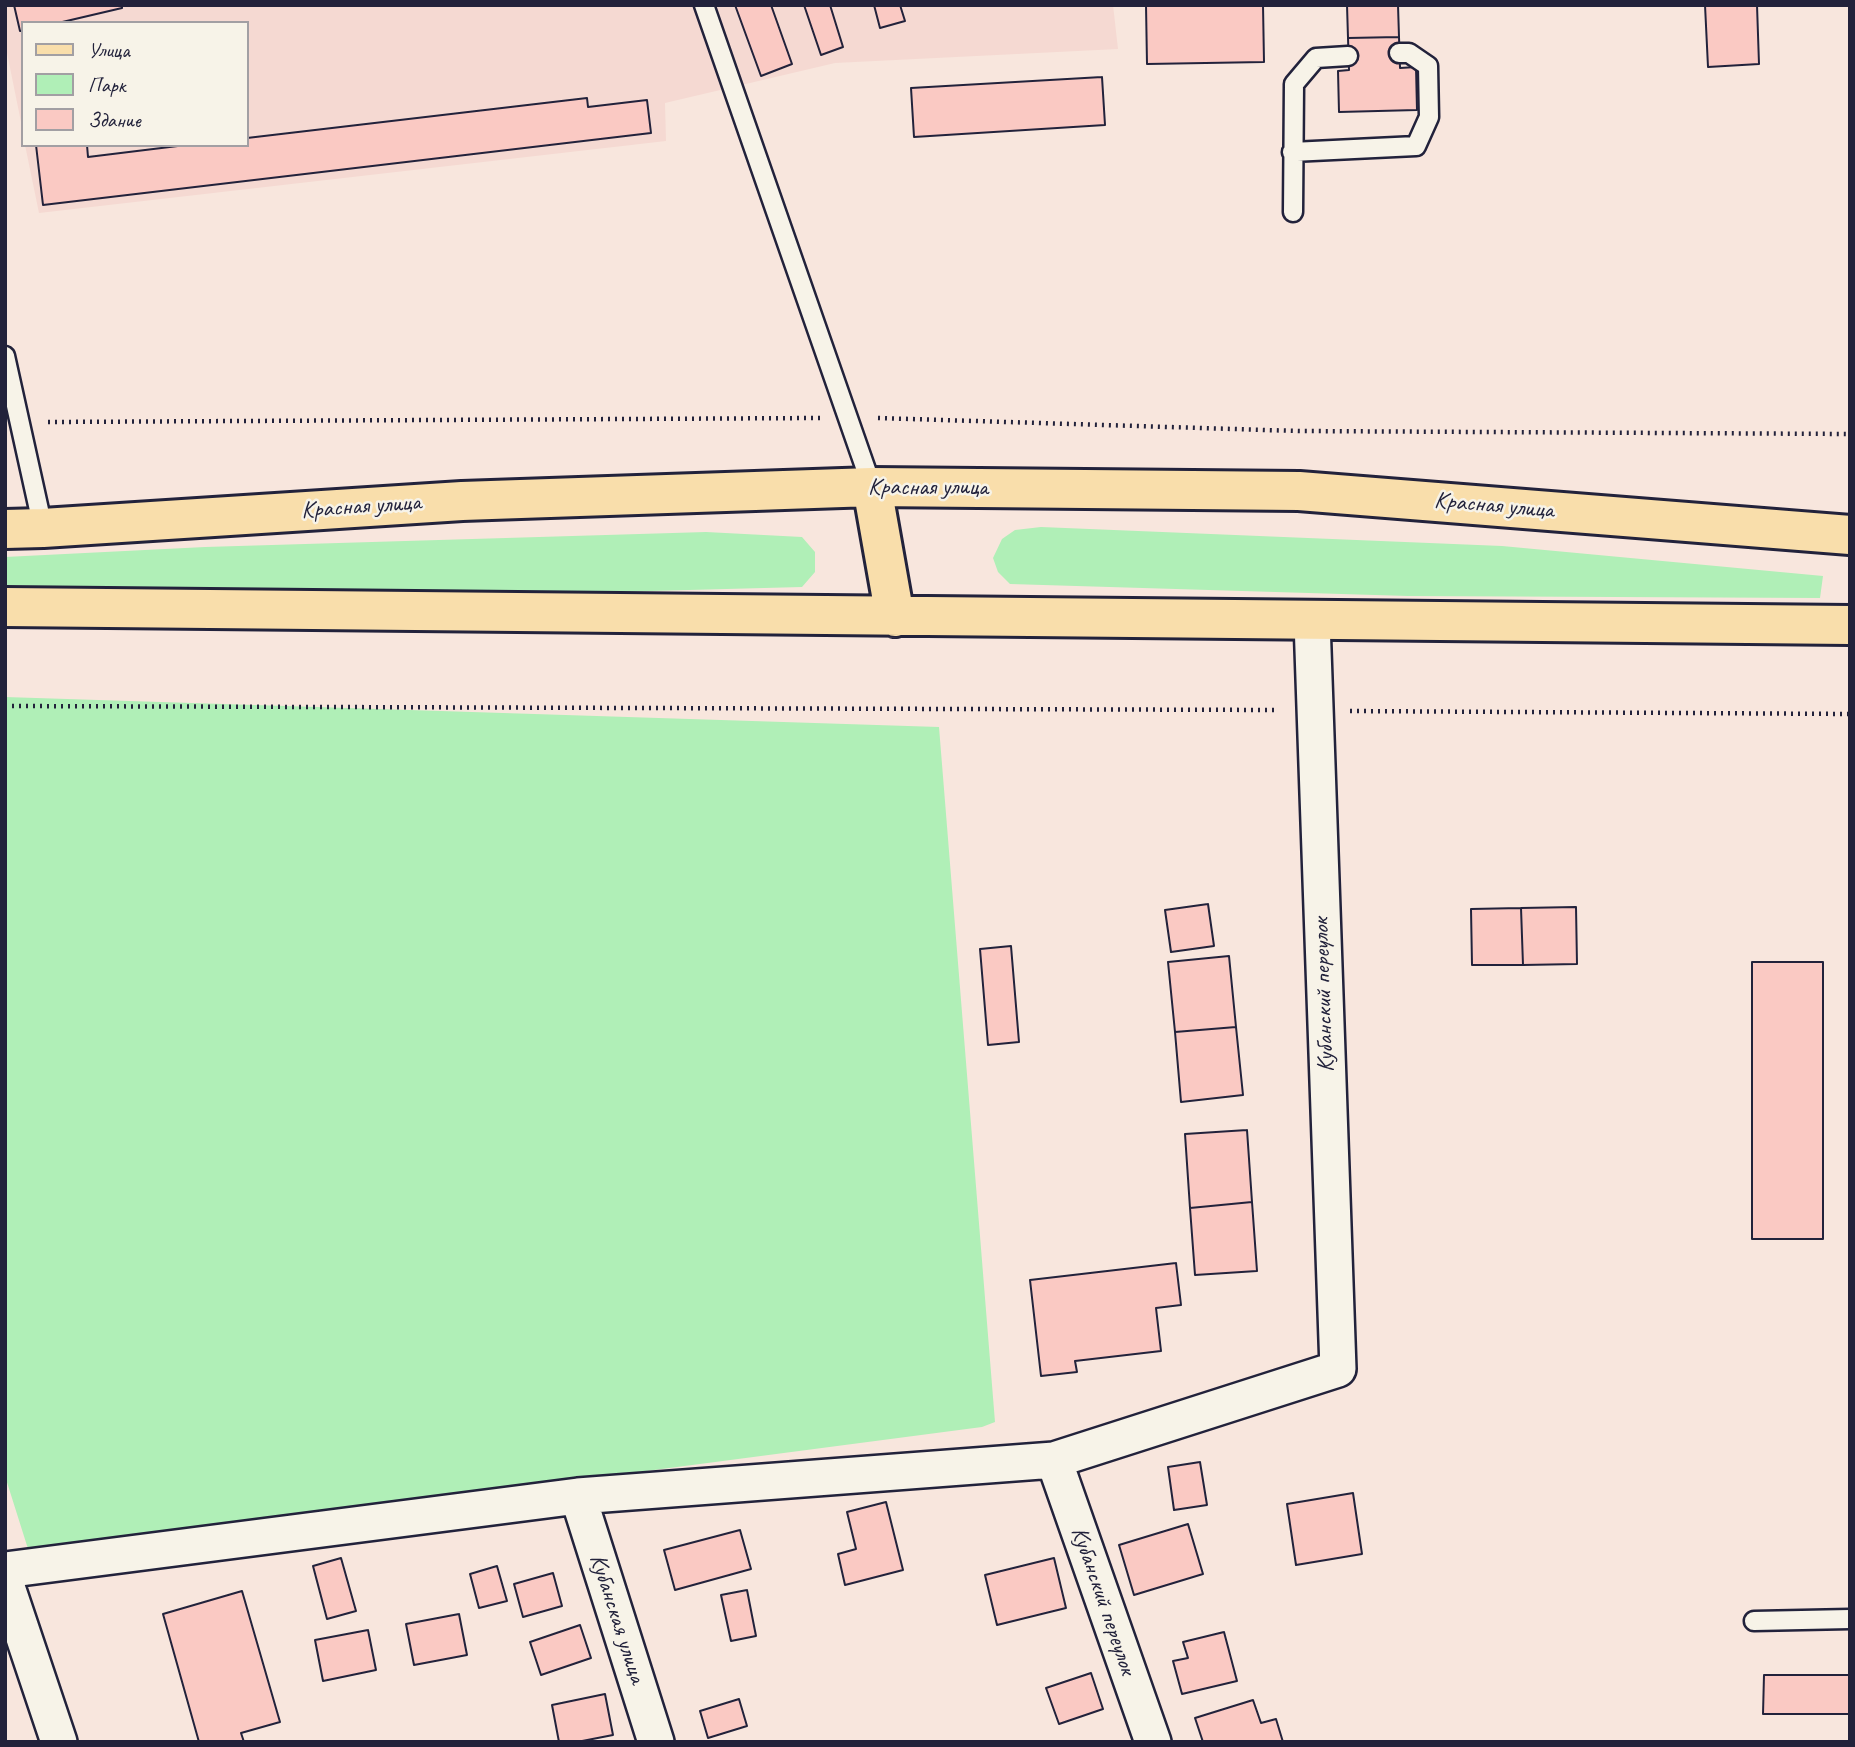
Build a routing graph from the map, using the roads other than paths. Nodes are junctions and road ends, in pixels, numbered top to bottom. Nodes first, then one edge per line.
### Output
1 (704, 5) edge
2 (1399, 53) dead end
3 (1348, 56) dead end
4 (1292, 152) junction
5 (1293, 212) dead end
6 (5, 356) edge
7 (872, 487) junction
8 (5, 528) edge
9 (43, 528) junction
10 (1850, 535) edge
11 (5, 607) edge
12 (895, 617) junction
13 (1312, 621) junction
14 (1850, 625) edge
15 (1054, 1460) junction
16 (578, 1496) junction
17 (5, 1570) edge
18 (5, 1581) edge
19 (1850, 1619) edge
20 (1754, 1621) dead end
21 (59, 1742) edge
22 (656, 1742) edge
23 (1153, 1742) edge

1 - 7 lane
2 - 4 lane
3 - 4 lane
4 - 5 lane
6 - 9 lane
7 - 9 main road, Красная улица
7 - 10 main road, Красная улица
7 - 12 main road
8 - 9 main road, Красная улица
11 - 12 main road
12 - 13 main road
13 - 14 main road
13 - 15 street, Кубанский переулок
15 - 16 street
15 - 23 street, Кубанский переулок
16 - 17 street
16 - 22 street, Кубанская улица
18 - 21 street
19 - 20 lane

